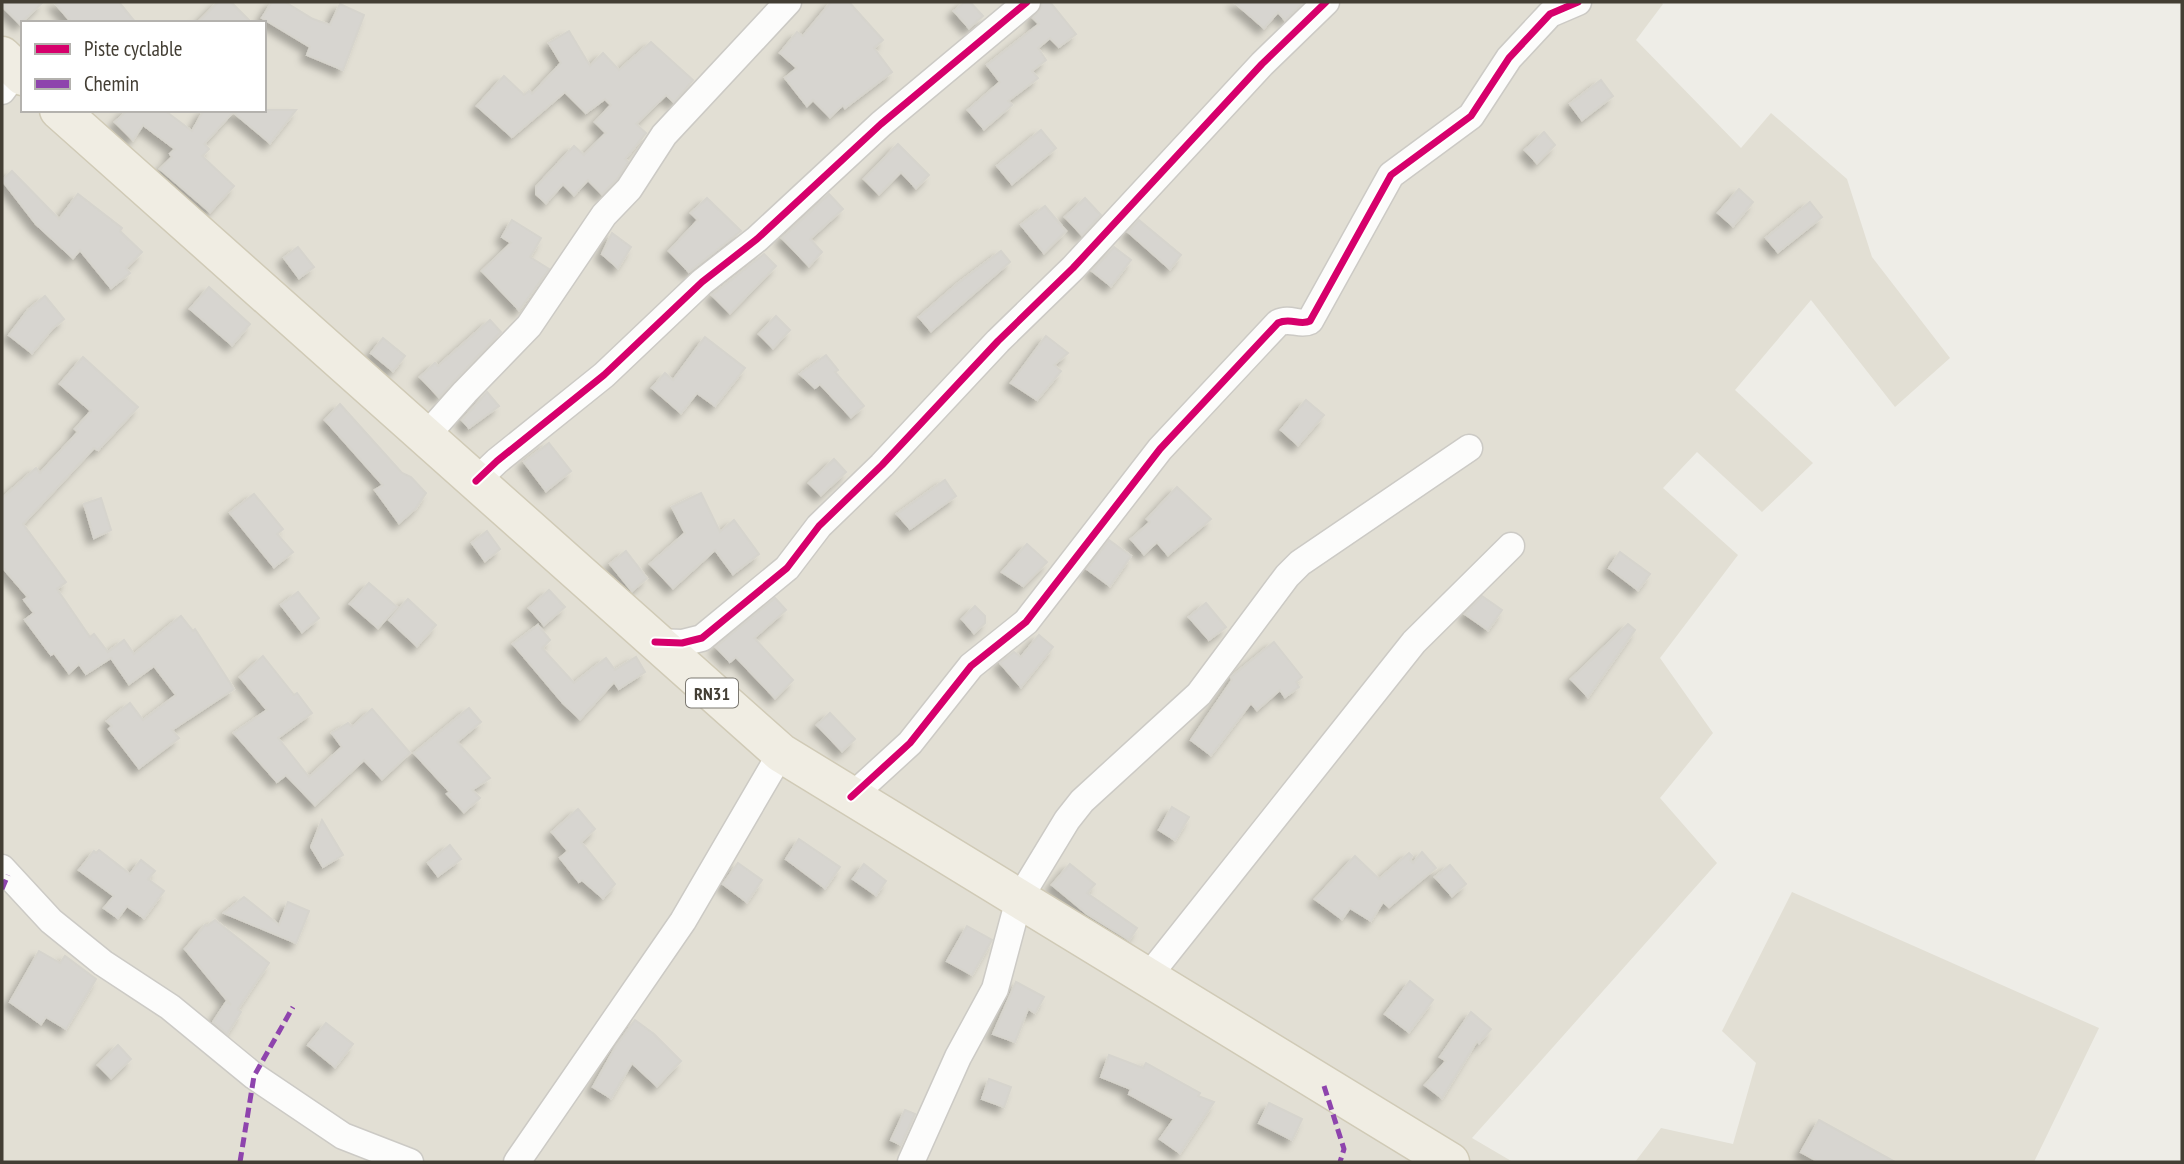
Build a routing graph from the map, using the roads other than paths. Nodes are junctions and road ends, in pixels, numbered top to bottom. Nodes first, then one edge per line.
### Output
1 (788, 2) edge
2 (1027, 2) edge
3 (1326, 2) edge
4 (1578, 2) edge
5 (61, 112) edge
6 (425, 437) junction
7 (1469, 448) dead end
8 (476, 481) junction
9 (1511, 545) dead end
10 (655, 642) junction
11 (781, 753) junction
12 (851, 797) junction
13 (2, 868) edge
14 (1019, 899) junction
15 (1147, 978) junction
16 (410, 1162) edge
17 (517, 1162) edge
18 (911, 1162) edge
19 (1450, 1162) edge

1 - 6 street
2 - 8 street
3 - 10 street
4 - 12 street
5 - 6 main road, RN31
6 - 8 main road, RN31
7 - 14 street
8 - 10 main road, RN31
9 - 15 street
10 - 11 main road, RN31
11 - 12 main road, RN31
11 - 17 street
12 - 14 main road, RN31
13 - 16 street
14 - 15 main road, RN31
14 - 18 street
15 - 19 main road, RN31

